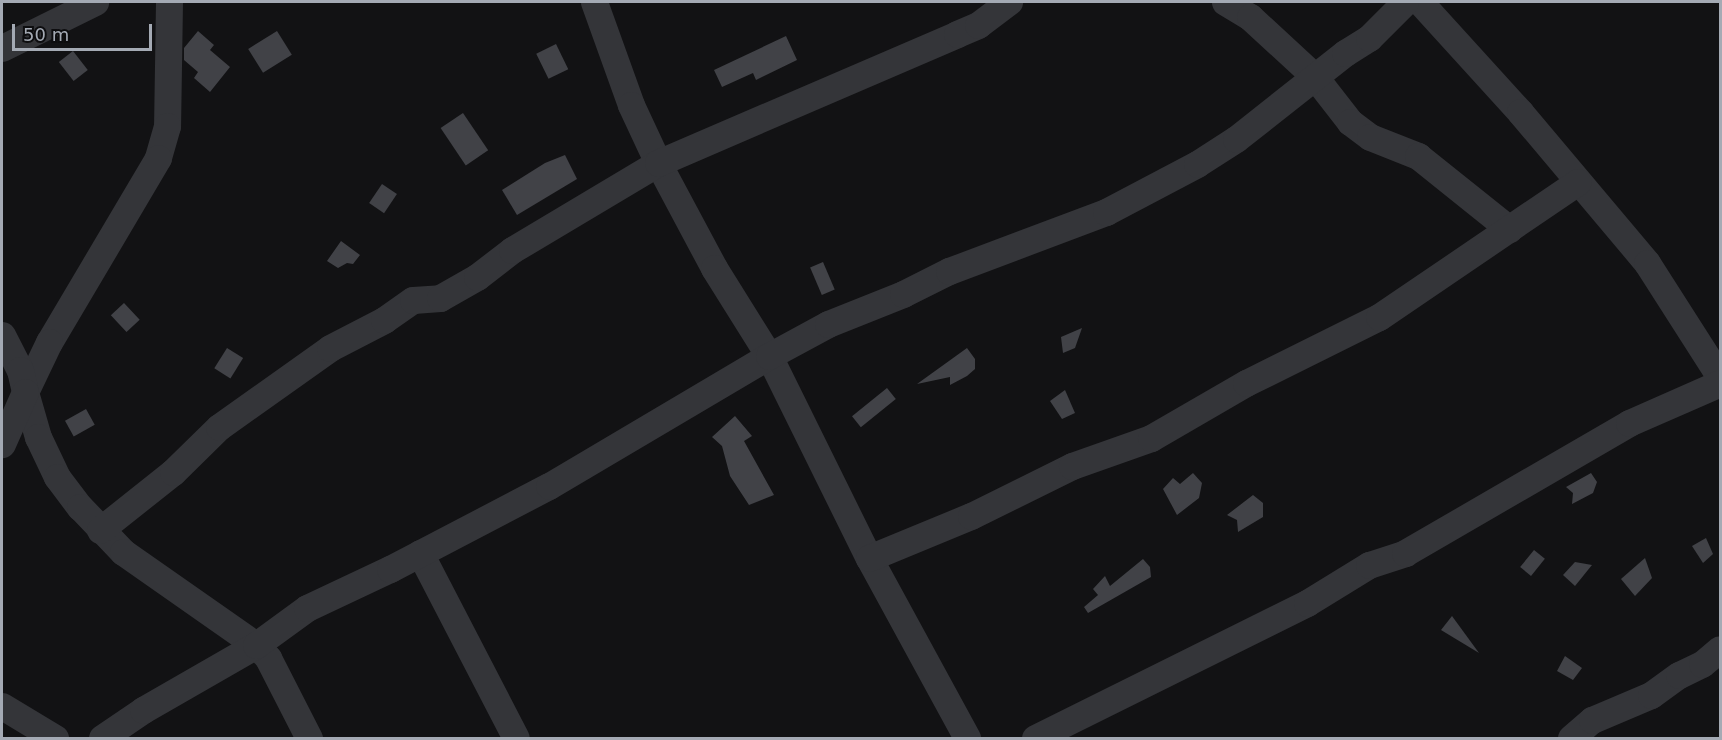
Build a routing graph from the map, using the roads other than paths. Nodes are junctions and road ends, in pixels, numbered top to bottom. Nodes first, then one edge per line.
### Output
1 (94, 2) edge
2 (169, 2) edge
3 (594, 2) edge
4 (1009, 2) edge
5 (1225, 2) edge
6 (1405, 2) edge
7 (1420, 2) edge
8 (2, 48) edge
9 (1316, 77) junction
10 (658, 163) junction
11 (1578, 182) junction
12 (1509, 229) junction
13 (2, 335) edge
14 (769, 356) junction
15 (1720, 377) edge
16 (1720, 382) edge
17 (25, 392) junction
18 (2, 444) edge
19 (100, 530) junction
20 (420, 553) junction
21 (869, 558) junction
22 (256, 645) junction
23 (1720, 649) edge
24 (2, 706) edge
25 (55, 738) edge
26 (102, 738) edge
27 (309, 738) edge
28 (516, 738) edge
29 (967, 738) edge
30 (1035, 738) edge
31 (1571, 738) edge

1 - 8 street
2 - 17 street
3 - 10 street
4 - 10 street
5 - 9 street
6 - 9 street
7 - 11 street
9 - 12 street
9 - 14 street
10 - 14 street
10 - 19 street
11 - 12 street
11 - 15 street
12 - 21 street
13 - 17 street
14 - 20 street
14 - 21 street
16 - 30 street
17 - 18 street
17 - 19 street
19 - 22 street
20 - 22 street
20 - 28 street
21 - 29 street
22 - 26 street
22 - 27 street
23 - 31 street
24 - 25 street

